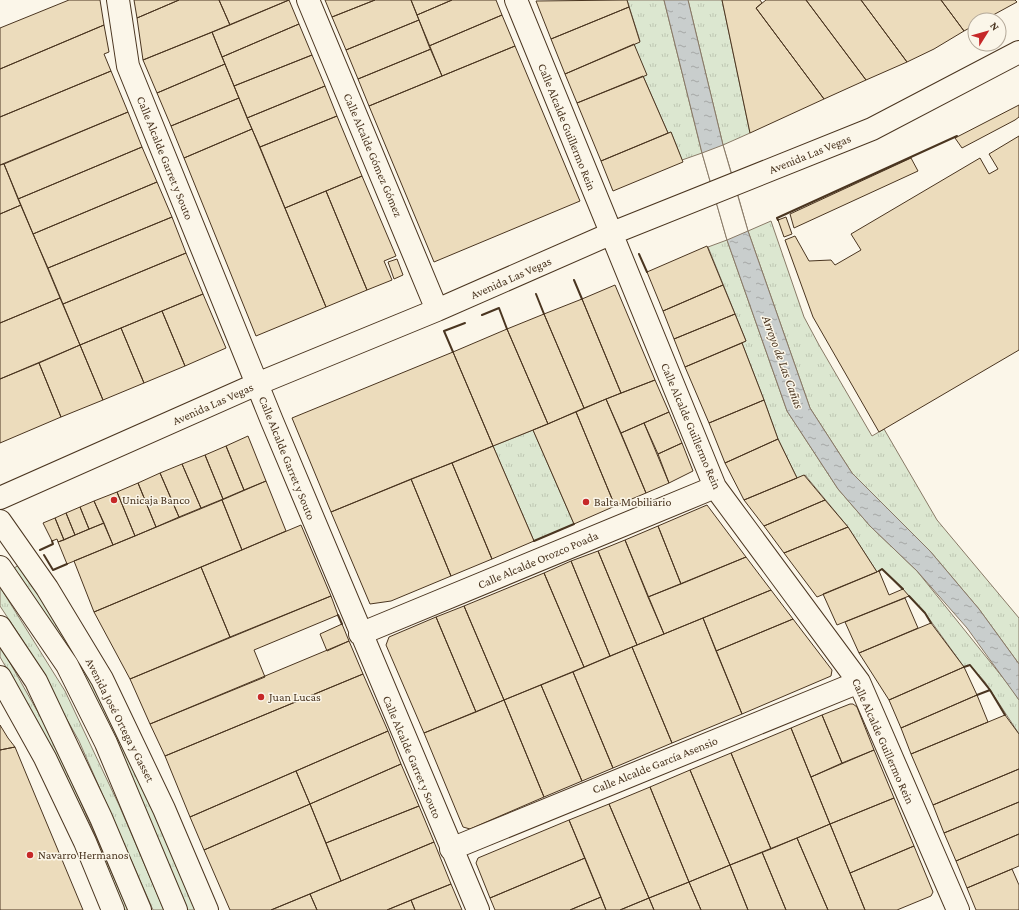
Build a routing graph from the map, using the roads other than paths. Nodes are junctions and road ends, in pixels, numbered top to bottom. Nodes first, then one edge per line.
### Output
1 (118, 0) edge
2 (308, 0) edge
3 (516, 0) edge
4 (1019, 52) edge
5 (610, 234) junction
6 (437, 310) junction
7 (257, 384) junction
8 (715, 487) junction
9 (0, 498) edge
10 (0, 521) edge
11 (0, 567) edge
12 (0, 627) edge
13 (360, 634) junction
14 (0, 676) edge
15 (859, 682) junction
16 (451, 849) junction
17 (955, 909) edge
18 (113, 910) edge
19 (140, 910) edge
20 (176, 910) edge
21 (207, 910) edge
22 (478, 910) edge

1 - 7 street, Calle Alcalde Garret y Souto
2 - 6 street, Calle Alcalde Gómez Gómez
3 - 5 street, Calle Alcalde Guillermo Rein
4 - 5 street, Avenida Las Vegas
5 - 6 street, Avenida Las Vegas
5 - 8 street, Calle Alcalde Guillermo Rein
6 - 7 street, Avenida Las Vegas
7 - 9 street, Avenida Las Vegas
7 - 13 street, Calle Alcalde Garret y Souto
8 - 13 street, Calle Alcalde Orozco Poada
8 - 15 street, Calle Alcalde Guillermo Rein
10 - 21 street, Avenida José Ortega y Gasset
11 - 20 street, Avenida José Ortega y Gasset
12 - 19 street
13 - 16 street, Calle Alcalde Garret y Souto
14 - 18 street
15 - 16 street, Calle Alcalde García Asensio
15 - 17 street, Calle Alcalde Guillermo Rein
16 - 22 street, Calle Alcalde Garret y Souto

